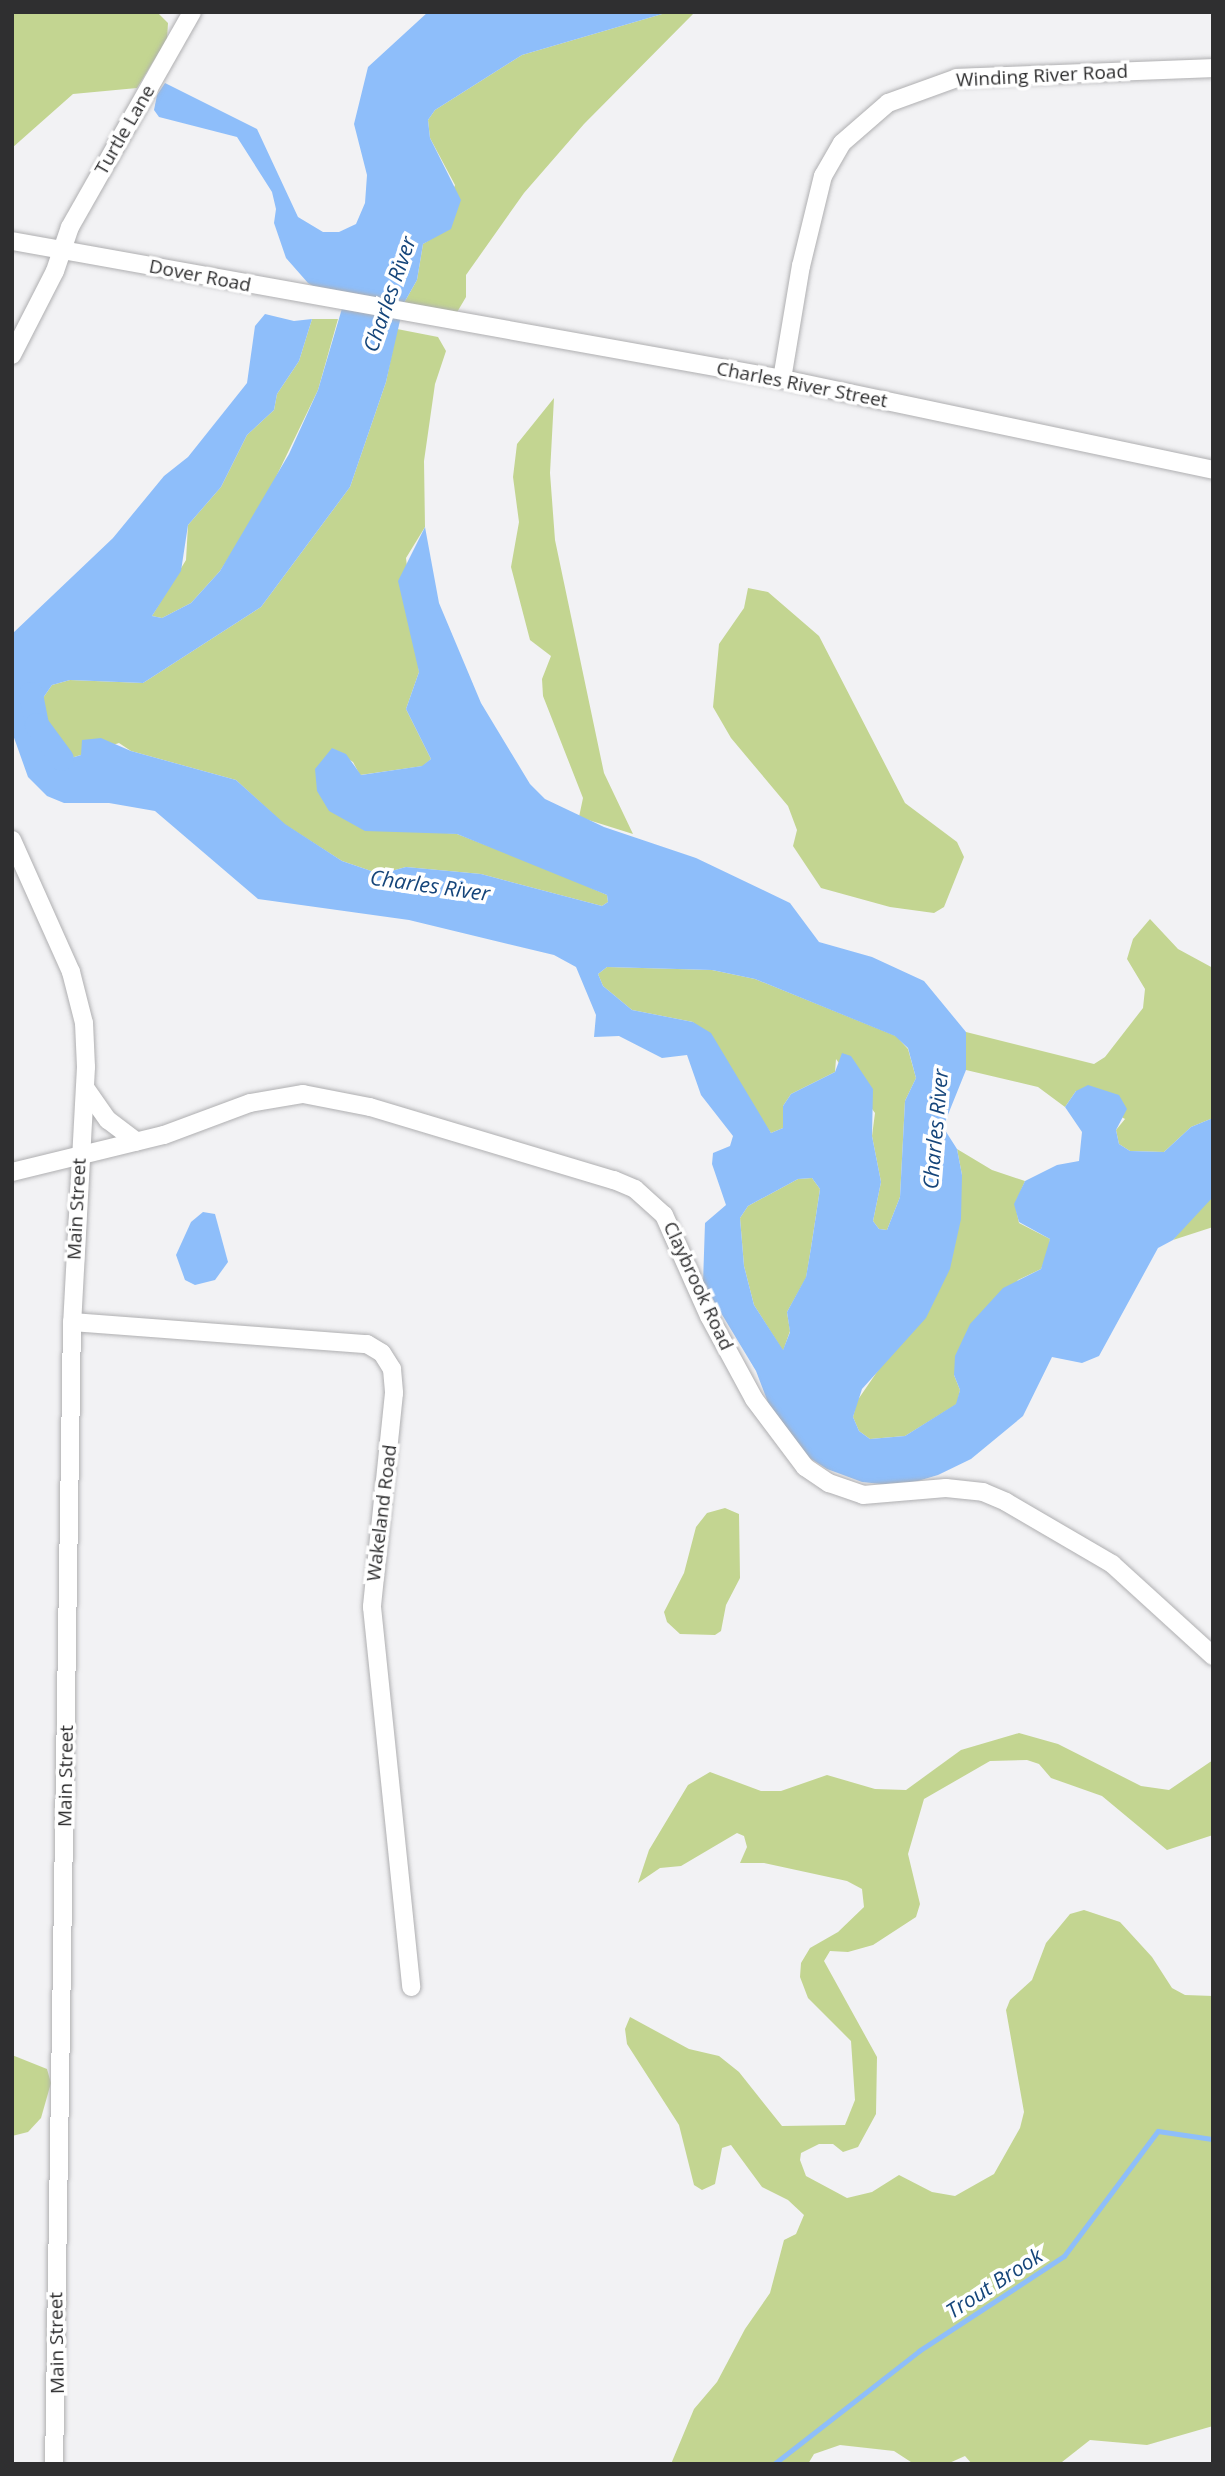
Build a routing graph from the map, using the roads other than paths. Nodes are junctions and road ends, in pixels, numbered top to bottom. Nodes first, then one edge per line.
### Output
1 (192, 12) edge
2 (1213, 68) edge
3 (12, 241) edge
4 (62, 250) junction
5 (389, 310) joint
6 (12, 355) edge
7 (782, 379) junction
8 (1213, 470) edge
9 (12, 840) edge
10 (86, 1088) junction
11 (137, 1142) junction
12 (79, 1157) junction
13 (12, 1172) edge
14 (72, 1322) junction
15 (1213, 1656) edge
16 (411, 1987) dead end
17 (54, 2464) edge

1 - 4 street, Turtle Lane
2 - 7 street, Winding River Road
3 - 4 street, Dover Road
4 - 5 street, Dover Road
4 - 6 street
5 - 7 street, Charles River Street
7 - 8 street, Charles River Street
9 - 10 street, Main Street
10 - 11 street
10 - 12 street, Main Street
11 - 12 street, Claybrook Road
11 - 15 street, Claybrook Road
12 - 13 street, Claybrook Road
12 - 14 street, Main Street
14 - 16 street, Wakeland Road
14 - 17 street, Main Street

